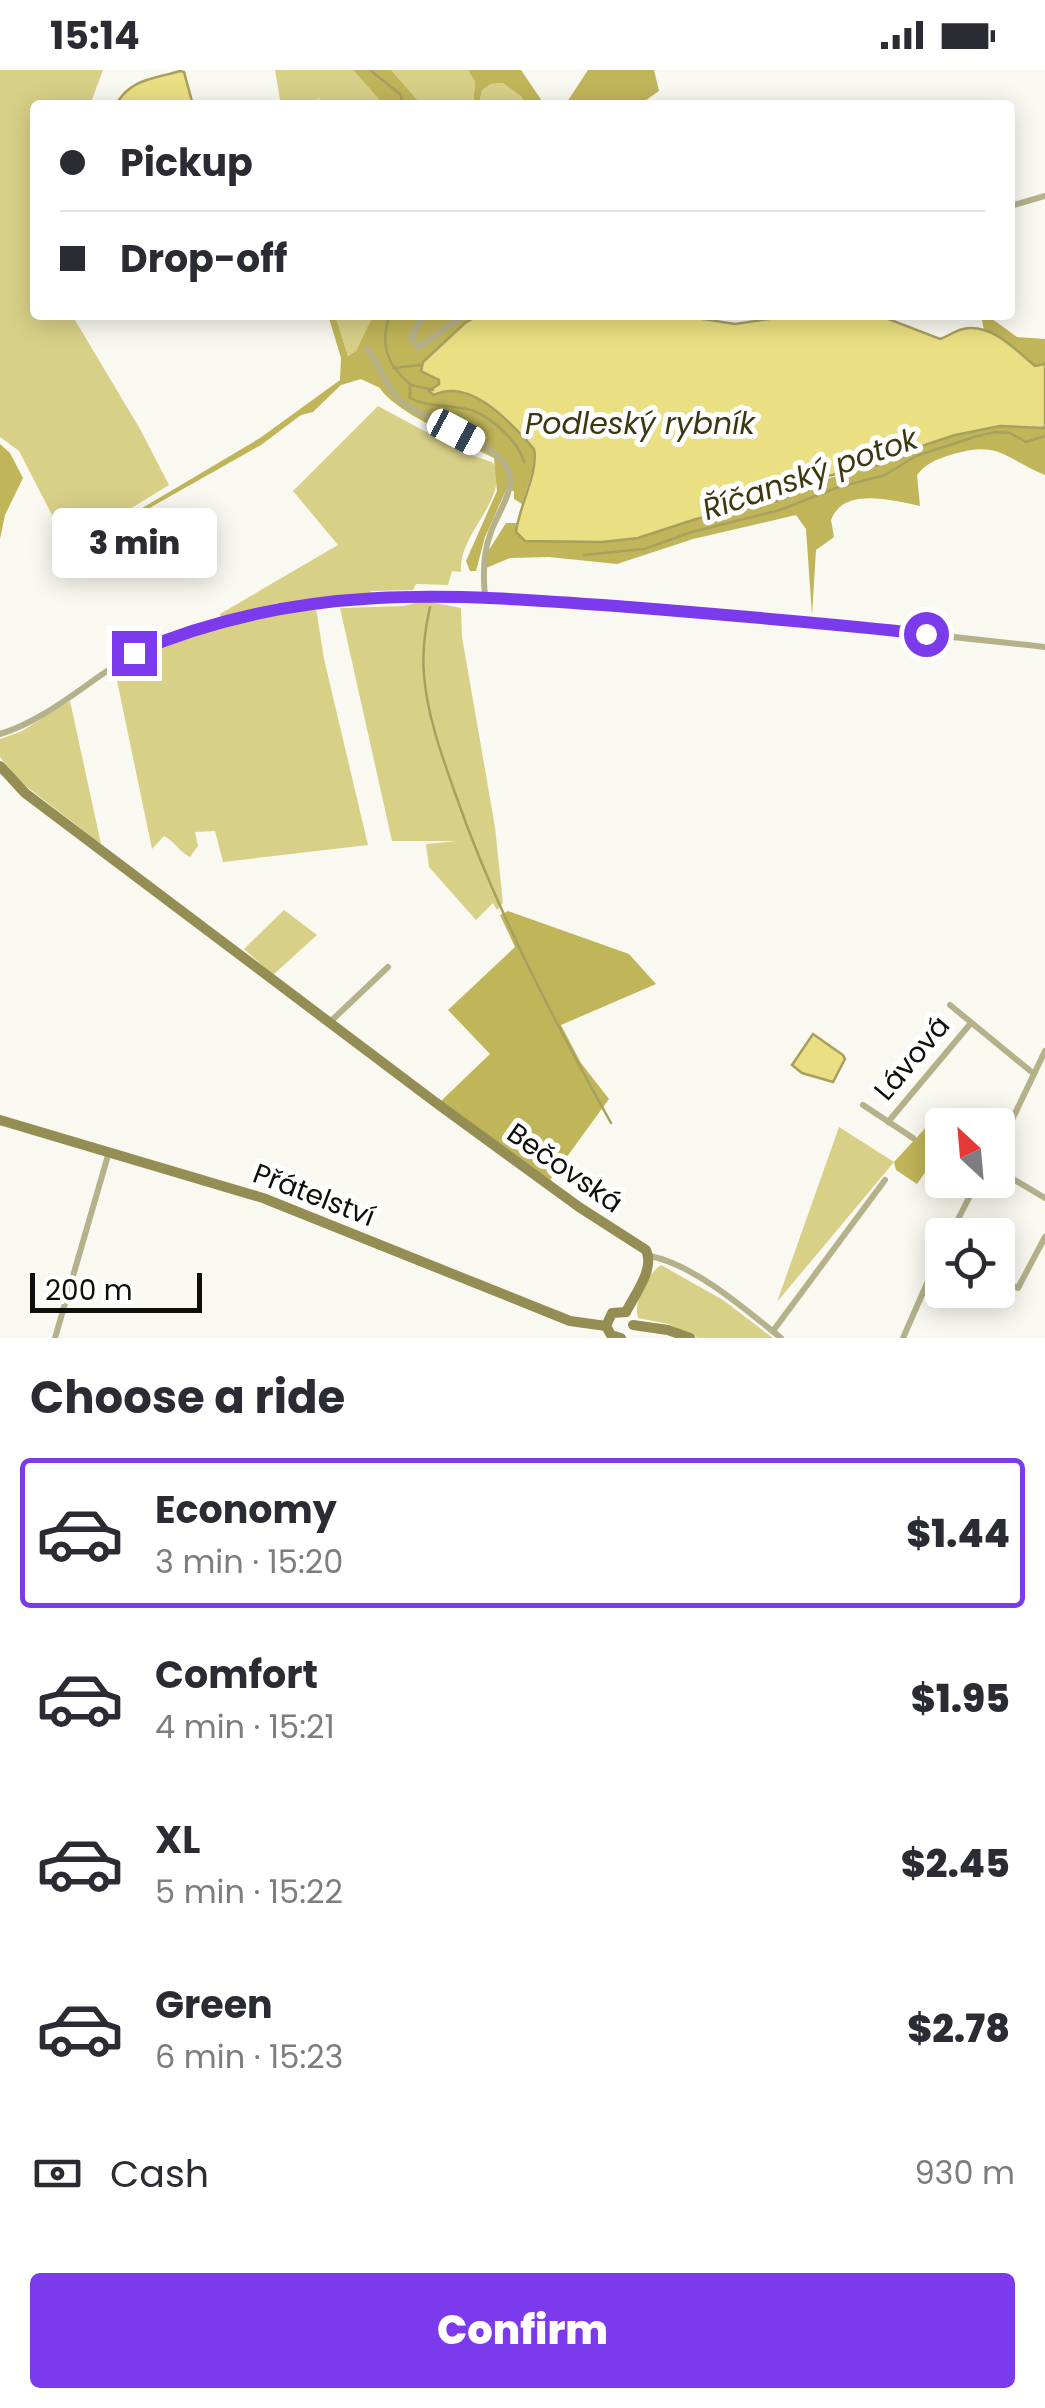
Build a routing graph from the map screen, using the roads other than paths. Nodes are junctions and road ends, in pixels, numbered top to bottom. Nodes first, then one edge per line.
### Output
1 (1045, 196) edge
2 (1015, 205) edge
3 (420, 320) edge
4 (457, 320) edge
5 (366, 348) dead end
6 (484, 596) junction
7 (1045, 647) edge
8 (0, 734) edge
9 (0, 766) edge
10 (388, 967) dead end
11 (950, 1005) dead end
12 (328, 1023) junction
13 (971, 1023) junction
14 (1044, 1057) edge
15 (1034, 1074) junction
16 (863, 1105) dead end
17 (1015, 1114) edge
18 (0, 1120) edge
19 (888, 1122) junction
20 (913, 1138) dead end
21 (110, 1152) junction
22 (885, 1180) dead end
23 (1015, 1180) edge
24 (1045, 1186) edge
25 (1043, 1197) edge
26 (1045, 1237) edge
27 (650, 1256) junction
28 (1015, 1286) edge
29 (925, 1289) edge
30 (626, 1312) junction
31 (634, 1325) junction
32 (606, 1326) junction
33 (773, 1331) junction
34 (54, 1338) edge
35 (619, 1338) edge
36 (690, 1338) edge
37 (782, 1338) edge
38 (903, 1338) edge

1 - 2 street
3 - 4 street
5 - 6 street
6 - 7 street
6 - 8 street
9 - 12 street, Bečovská
10 - 12 street
11 - 13 street
12 - 27 street, Bečovská
13 - 15 street
13 - 19 street, Lávová
14 - 15 street
15 - 17 street
16 - 19 street, Lávová
18 - 21 street, Přátelství
19 - 20 street, Lávová
21 - 32 street, Přátelství
21 - 34 street
22 - 33 street
23 - 25 street
24 - 25 street
26 - 28 street
27 - 30 street
27 - 33 street, Bečovská
29 - 38 street
30 - 31 street
30 - 32 street
31 - 35 street
31 - 36 street
32 - 35 street
33 - 37 street, Bečovská

